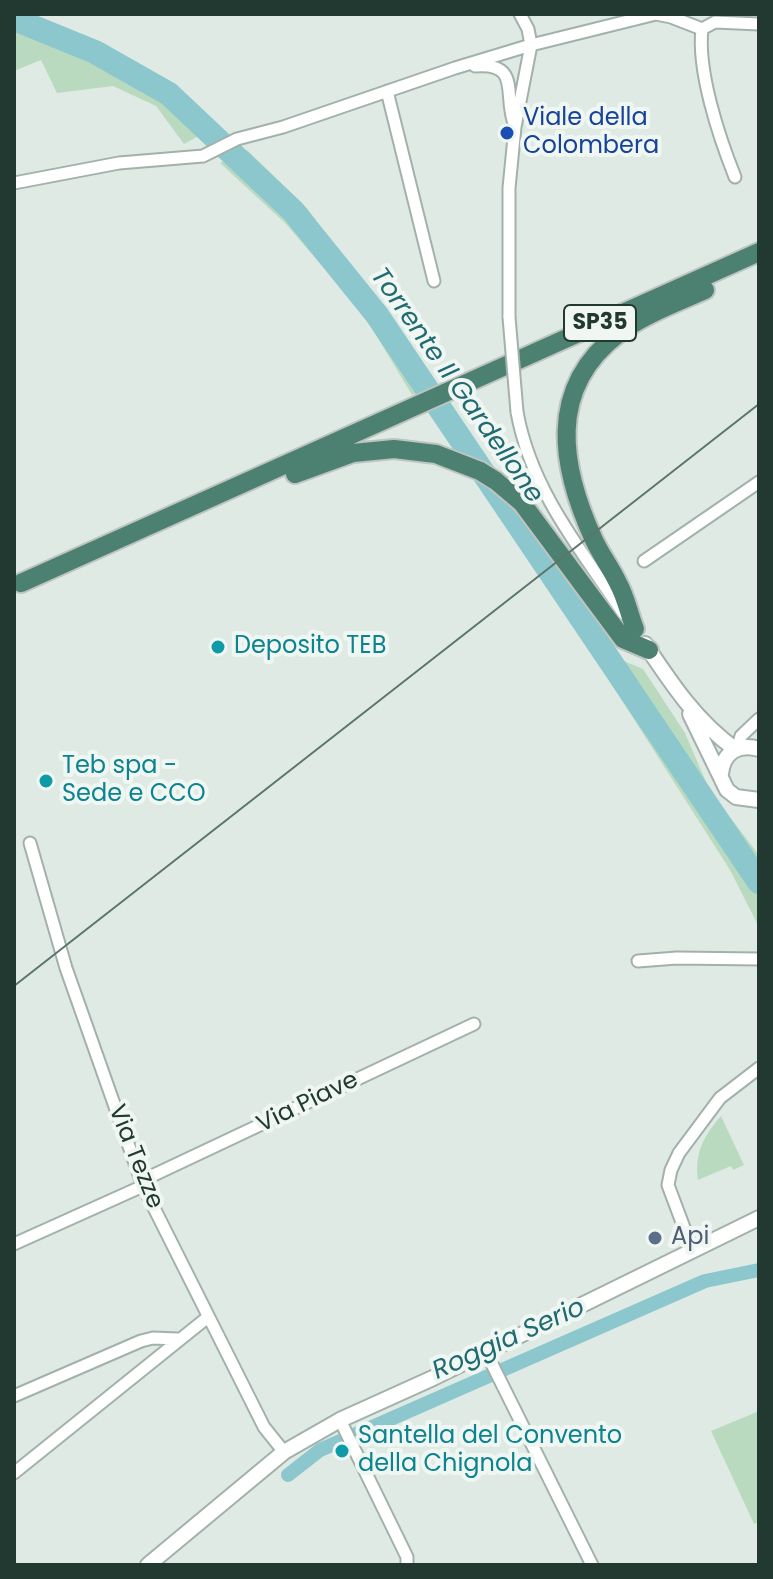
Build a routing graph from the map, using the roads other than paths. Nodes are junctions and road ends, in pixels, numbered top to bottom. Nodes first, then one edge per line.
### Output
1 (520, 14) edge
2 (615, 19) edge
3 (759, 24) edge
4 (702, 29) junction
5 (531, 45) junction
6 (455, 68) junction
7 (387, 91) junction
8 (515, 127) junction
9 (735, 177) dead end
10 (14, 183) edge
11 (758, 253) edge
12 (434, 281) dead end
13 (759, 482) edge
14 (644, 561) dead end
15 (18, 585) edge
16 (635, 629) junction
17 (649, 650) junction
18 (686, 703) junction
19 (759, 719) edge
20 (736, 748) junction
21 (759, 749) edge
22 (721, 774) junction
23 (756, 799) edge
24 (30, 843) dead end
25 (759, 959) edge
26 (638, 961) dead end
27 (474, 1024) dead end
28 (759, 1068) edge
29 (142, 1184) junction
30 (759, 1218) edge
31 (14, 1244) edge
32 (692, 1249) junction
33 (208, 1317) junction
34 (178, 1339) junction
35 (486, 1352) junction
36 (14, 1396) edge
37 (340, 1420) junction
38 (284, 1452) junction
39 (14, 1473) edge
40 (148, 1565) edge
41 (407, 1565) edge
42 (592, 1565) edge

1 - 5 street
2 - 4 street
2 - 5 street
3 - 4 street
4 - 9 street
5 - 6 street
5 - 8 street
6 - 7 street
6 - 8 street
7 - 10 street
7 - 12 street
8 - 16 street, bridge
11 - 15 highway, SP35
11 - 16 highway
13 - 14 street
15 - 17 highway
16 - 17 street
17 - 18 street
18 - 20 street
18 - 22 street
19 - 20 street
20 - 21 street
20 - 22 street
22 - 23 street
24 - 29 street, Via Tezze
25 - 26 street
27 - 29 street, Via Piave
28 - 32 street
29 - 31 street, Via Piave
29 - 33 street, Via Tezze
30 - 32 street
32 - 35 street
33 - 34 street
33 - 38 street, Via Tezze
34 - 36 street
34 - 39 street
35 - 37 street
35 - 42 street
37 - 38 street
37 - 41 street
38 - 40 street

